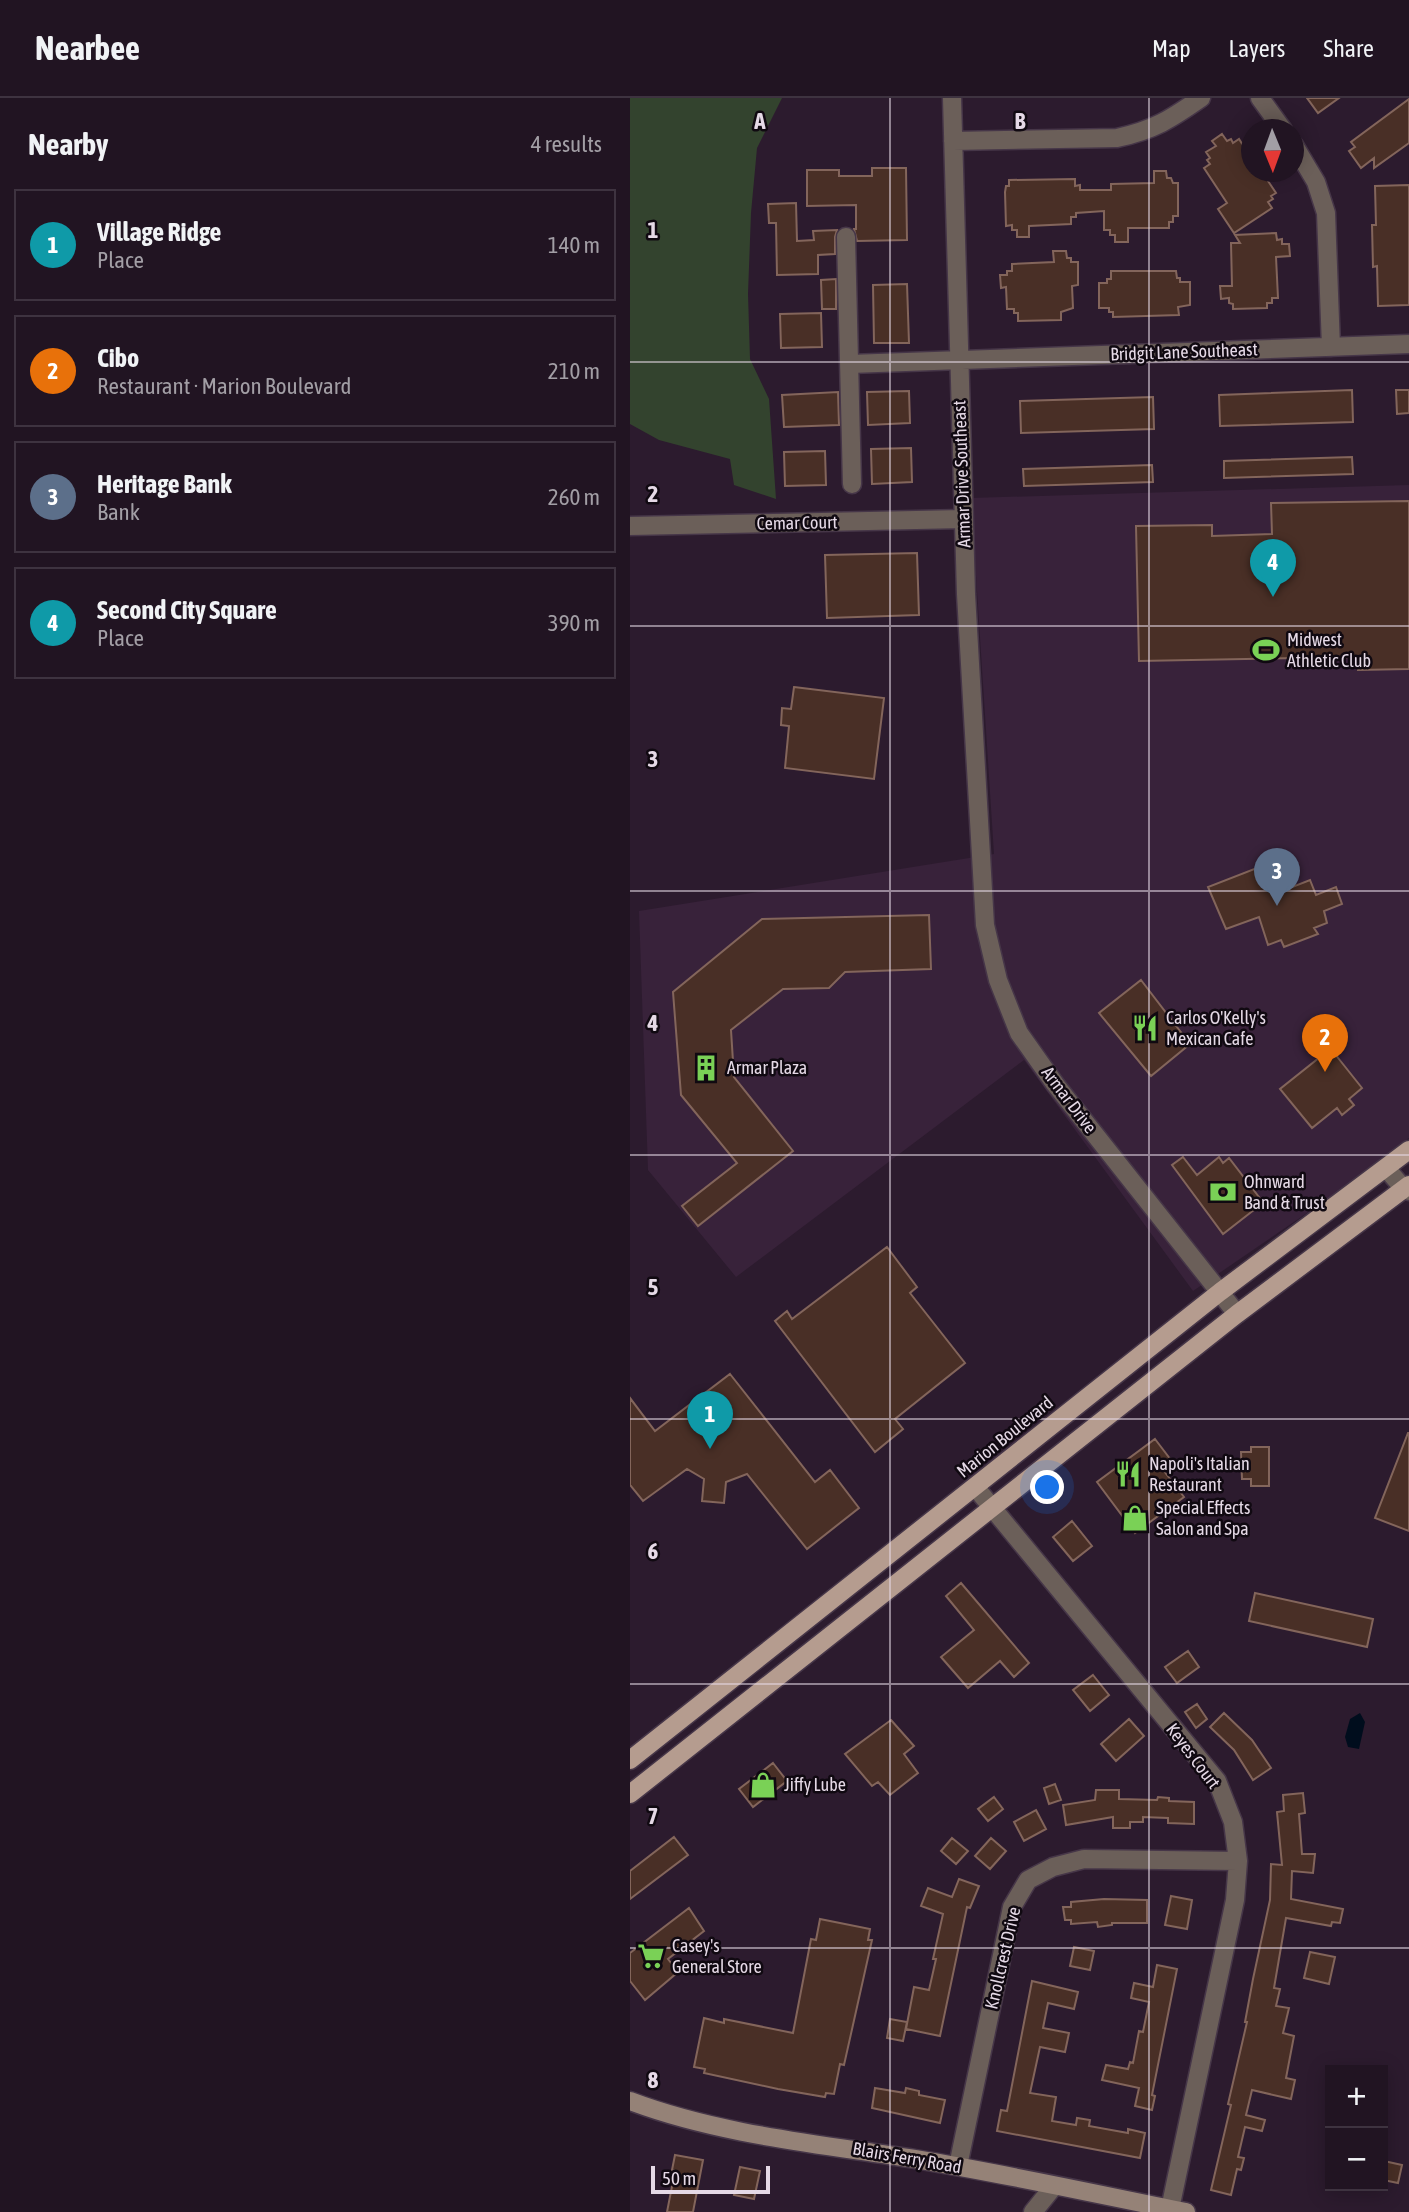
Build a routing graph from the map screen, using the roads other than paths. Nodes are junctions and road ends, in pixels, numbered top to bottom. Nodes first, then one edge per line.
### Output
1 (952, 98) edge
2 (1201, 98) edge
3 (1260, 98) edge
4 (1275, 119) edge
5 (953, 141) junction
6 (1304, 163) edge
7 (846, 237) dead end
8 (1409, 344) edge
9 (1331, 347) junction
10 (958, 360) junction
11 (850, 364) junction
12 (852, 484) dead end
13 (963, 519) junction
14 (630, 526) edge
15 (980, 849) joint
16 (1409, 1150) edge
17 (1387, 1168) junction
18 (1407, 1189) edge
19 (1220, 1292) junction
20 (1237, 1314) junction
21 (976, 1488) junction
22 (992, 1508) junction
23 (630, 1760) edge
24 (630, 1794) edge
25 (1237, 1861) junction
26 (630, 2101) edge
27 (958, 2166) junction
28 (1054, 2186) junction
29 (1178, 2210) edge
30 (1033, 2212) edge

1 - 5 street, Armar Drive Southeast
2 - 5 street
3 - 4 street
5 - 10 street, Armar Drive Southeast
6 - 9 street
7 - 11 street
8 - 9 street, Bridgit Lane Southeast
9 - 10 street, Bridgit Lane Southeast
10 - 11 street, Bridgit Lane Southeast
10 - 13 street, Armar Drive Southeast
11 - 12 street
13 - 14 street, Cemar Court
13 - 15 street, Armar Drive Southeast
15 - 19 street, Armar Drive
16 - 17 main road, Marion Boulevard
17 - 18 street
17 - 19 main road, Marion Boulevard
18 - 20 main road
19 - 20 street, Armar Drive
19 - 21 main road, Marion Boulevard
20 - 22 main road
21 - 22 street, Keyes Court
21 - 23 main road, Marion Boulevard
22 - 24 main road
22 - 25 street, Keyes Court
25 - 27 street, Knollcrest Drive
25 - 29 street, Keyes Court
26 - 27 main road, Blairs Ferry Road
27 - 28 main road, Blairs Ferry Road
28 - 29 main road, Blairs Ferry Road
28 - 30 street

